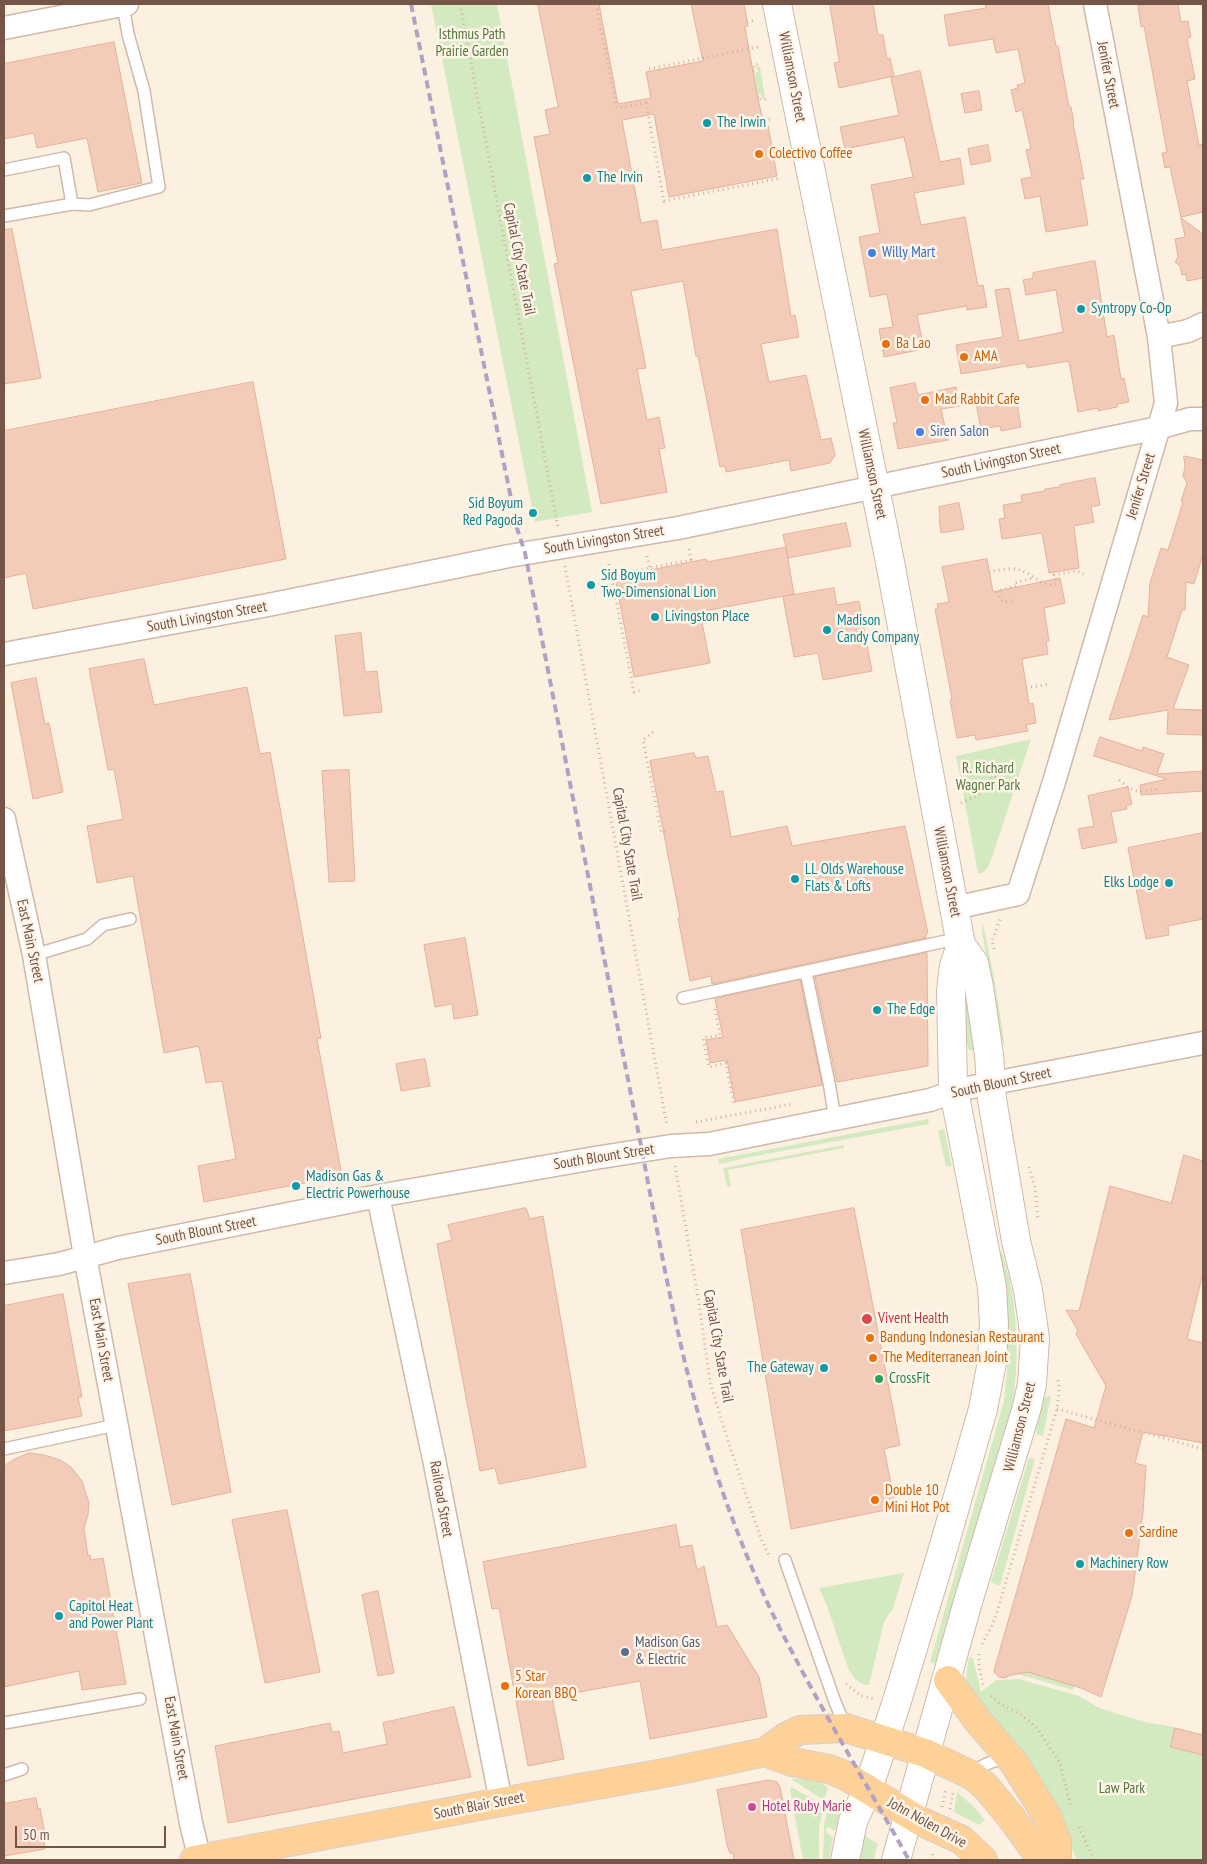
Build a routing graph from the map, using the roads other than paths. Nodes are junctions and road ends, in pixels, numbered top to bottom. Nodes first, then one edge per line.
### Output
1 (125, 4) edge
2 (777, 4) edge
3 (1095, 4) edge
4 (4, 28) edge
5 (4, 170) edge
6 (72, 204) junction
7 (4, 216) edge
8 (1203, 324) edge
9 (1159, 337) junction
10 (1203, 419) edge
11 (1158, 428) junction
12 (875, 487) junction
13 (4, 654) edge
14 (4, 819) edge
15 (954, 908) junction
16 (130, 920) dead end
17 (960, 942) junction
18 (34, 955) junction
19 (806, 972) junction
20 (683, 998) dead end
21 (1203, 1043) edge
22 (990, 1083) junction
23 (954, 1092) junction
24 (835, 1120) junction
25 (378, 1196) junction
26 (86, 1256) junction
27 (4, 1273) edge
28 (116, 1425) junction
29 (4, 1449) edge
30 (785, 1560) dead end
31 (948, 1680) junction
32 (140, 1699) dead end
33 (4, 1723) edge
34 (846, 1728) junction
35 (884, 1739) junction
36 (765, 1752) junction
37 (925, 1754) junction
38 (1014, 1763) junction
39 (22, 1768) dead end
40 (4, 1775) edge
41 (957, 1783) junction
42 (868, 1788) junction
43 (500, 1802) junction
44 (909, 1815) junction
45 (198, 1860) edge
46 (845, 1860) edge
47 (896, 1860) edge
48 (983, 1860) edge
49 (1042, 1860) edge
50 (1058, 1860) edge

1 - 4 street
1 - 6 lane
2 - 12 street, Williamson Street
3 - 9 street, Jenifer Street
5 - 6 lane
6 - 7 lane
8 - 9 street
9 - 11 street, Jenifer Street
10 - 11 street, South Livingston Street
11 - 12 street, South Livingston Street
11 - 15 street, Jenifer Street
12 - 13 street, South Livingston Street
12 - 15 street, Williamson Street
14 - 18 street, East Main Street
15 - 17 street, Williamson Street
16 - 18 lane
17 - 19 lane
17 - 22 street, Williamson Street
17 - 23 street, Williamson Street
18 - 26 street, East Main Street
19 - 20 lane
19 - 24 lane
21 - 22 street, South Blount Street
22 - 23 street, South Blount Street
22 - 31 street, Williamson Street
23 - 24 street, South Blount Street
23 - 35 street, Williamson Street
24 - 25 street, South Blount Street
25 - 26 street, South Blount Street
25 - 43 street, Railroad Street
26 - 27 street, South Blount Street
26 - 28 street, East Main Street
28 - 29 lane
28 - 45 street, East Main Street
30 - 34 lane
31 - 37 street, Williamson Street
31 - 38 main road
32 - 33 lane
34 - 35 main road, South Blair Street
34 - 36 main road, South Blair Street
35 - 37 main road
35 - 42 street, Williamson Street
36 - 42 main road
36 - 43 main road, South Blair Street
37 - 41 main road
37 - 44 street, Williamson Street
38 - 41 lane
38 - 50 main road
39 - 40 lane
41 - 49 main road
42 - 44 main road, John Nolen Drive
42 - 46 street, Williamson Street
43 - 45 main road, South Blair Street
44 - 47 street, Williamson Street
44 - 48 main road, John Nolen Drive

